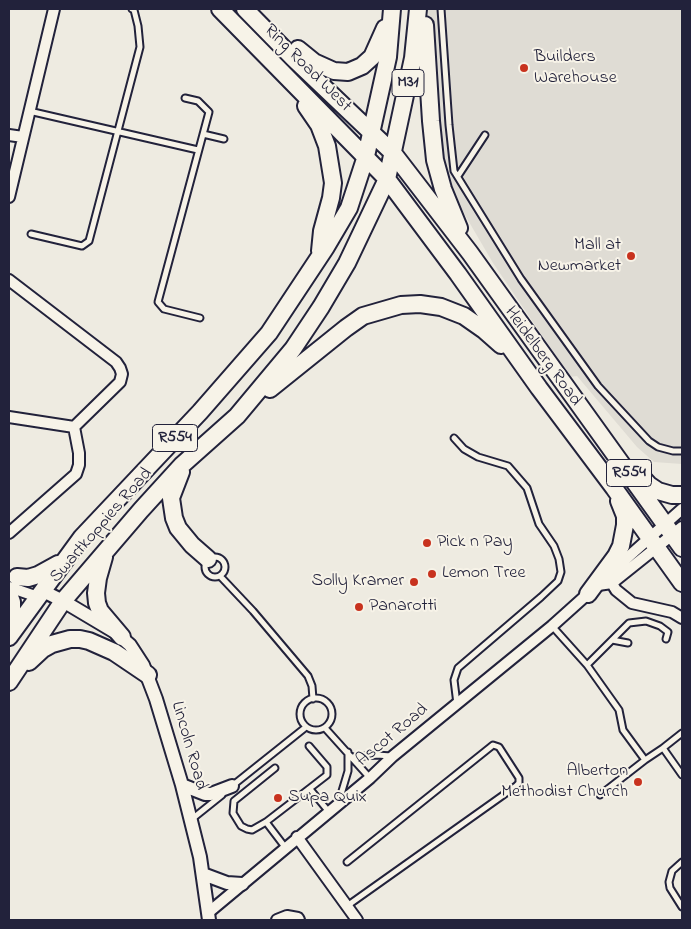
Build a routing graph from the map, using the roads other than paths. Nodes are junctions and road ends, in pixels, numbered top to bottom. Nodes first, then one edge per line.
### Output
1 (54, 9) edge
2 (132, 9) edge
3 (220, 9) edge
4 (246, 9) edge
5 (392, 9) edge
6 (418, 9) edge
7 (422, 9) edge
8 (441, 9) edge
9 (279, 69) junction
10 (186, 98) dead end
11 (29, 111) junction
12 (118, 132) junction
13 (372, 132) junction
14 (203, 134) junction
15 (9, 135) edge
16 (486, 135) dead end
17 (23, 137) junction
18 (224, 139) dead end
19 (198, 150) junction
20 (393, 153) junction
21 (366, 156) junction
22 (458, 176) junction
23 (387, 179) junction
24 (9, 197) edge
25 (31, 234) dead end
26 (470, 253) junction
27 (319, 258) junction
28 (9, 280) edge
29 (200, 318) dead end
30 (522, 365) junction
31 (237, 416) junction
32 (9, 417) edge
33 (592, 422) junction
34 (74, 428) junction
35 (454, 438) dead end
36 (682, 451) edge
37 (196, 452) junction
38 (614, 488) junction
39 (682, 495) edge
40 (682, 509) edge
41 (674, 528) edge
42 (9, 533) edge
43 (653, 542) junction
44 (682, 548) edge
45 (105, 552) junction
46 (208, 559) junction
47 (64, 560) junction
48 (220, 576) junction
49 (609, 579) junction
50 (11, 580) edge
51 (682, 583) edge
52 (593, 590) junction
53 (9, 594) edge
54 (40, 594) junction
55 (61, 603) junction
56 (682, 618) edge
57 (552, 626) junction
58 (9, 637) edge
59 (122, 637) junction
60 (666, 639) dead end
61 (612, 640) junction
62 (628, 643) dead end
63 (587, 665) junction
64 (148, 675) junction
65 (9, 682) edge
66 (313, 699) junction
67 (457, 704) junction
68 (306, 727) junction
69 (325, 728) junction
70 (682, 733) edge
71 (309, 746) dead end
72 (664, 748) junction
73 (350, 754) junction
74 (394, 756) junction
75 (645, 760) junction
76 (275, 768) dead end
77 (682, 775) edge
78 (370, 778) junction
79 (182, 785) junction
80 (232, 786) junction
81 (310, 789) junction
82 (600, 795) dead end
83 (338, 804) junction
84 (329, 812) junction
85 (191, 820) junction
86 (266, 822) junction
87 (297, 837) junction
88 (285, 847) junction
89 (347, 862) dead end
90 (682, 862) edge
91 (203, 874) junction
92 (242, 884) junction
93 (347, 906) junction
94 (682, 907) edge
95 (209, 916) edge
96 (277, 920) edge
97 (300, 920) edge
98 (357, 920) edge

1 - 11 street
2 - 12 lane
3 - 9 main road, Ring Road West
4 - 5 main road
4 - 13 main road, Ring Road West
5 - 13 main road, M31
6 - 20 main road, M31
7 - 26 main road
8 - 22 lane
9 - 21 main road, Ring Road West
9 - 27 main road
10 - 14 lane
11 - 12 lane
11 - 17 street
12 - 19 lane
12 - 25 lane
13 - 20 main road, Heidelberg Road / R554
13 - 21 main road, Swartkoppies Road / R554
14 - 18 lane
14 - 19 lane
15 - 17 street
16 - 22 lane
17 - 24 street
19 - 29 lane
20 - 23 main road, Swartkoppies Road / R554
20 - 26 main road, Heidelberg Road / R554
21 - 23 main road, Heidelberg Road / R554
21 - 27 main road, Swartkoppies Road / R554
22 - 36 lane
23 - 30 main road, Heidelberg Road / R554
23 - 31 main road, Swartkoppies Road / R554
26 - 33 main road, Heidelberg Road / R554
27 - 47 main road, Swartkoppies Road / R554
28 - 34 street
30 - 31 main road
30 - 38 main road, Heidelberg Road / R554
31 - 37 main road, Swartkoppies Road / R554
32 - 34 street
33 - 39 main road
33 - 41 main road, Heidelberg Road / R554
34 - 42 street
35 - 67 lane
37 - 45 main road, Swartkoppies Road / R554
37 - 46 main road
38 - 43 main road, Heidelberg Road / R554
38 - 52 main road
40 - 41 street
41 - 43 street
41 - 44 main road, Heidelberg Road / R554
43 - 49 street
43 - 51 main road, Heidelberg Road / R554
45 - 55 main road, Swartkoppies Road / R554
45 - 59 main road
46 - 48 lane
46 - 48 lane
47 - 50 main road
47 - 54 main road, Swartkoppies Road / R554
48 - 66 lane
49 - 52 street
49 - 56 street
50 - 54 street
52 - 57 street, Ascot Road
53 - 58 main road
54 - 55 street, Lincoln Road
54 - 58 main road, Swartkoppies Road / R554
55 - 59 street, Lincoln Road
55 - 65 main road, Swartkoppies Road / R554
57 - 63 lane
57 - 67 street, Ascot Road
59 - 64 street, Lincoln Road
60 - 61 lane
61 - 62 lane
61 - 63 lane
63 - 75 lane
64 - 65 main road
64 - 79 street, Lincoln Road
66 - 68 lane
66 - 69 lane
67 - 74 street, Ascot Road
68 - 69 lane
68 - 80 lane
69 - 73 lane
70 - 72 lane
71 - 81 lane
72 - 75 lane
72 - 77 lane
73 - 74 lane
73 - 78 lane
73 - 83 lane
74 - 78 street, Ascot Road
75 - 82 lane
76 - 86 lane
78 - 83 street, Ascot Road
79 - 80 street
79 - 85 street, Lincoln Road
80 - 85 lane
81 - 84 lane
81 - 86 lane
83 - 84 street, Ascot Road
84 - 87 street, Ascot Road
85 - 91 street, Lincoln Road
86 - 88 lane
87 - 88 street, Ascot Road
87 - 93 street
88 - 92 street, Ascot Road
89 - 93 lane
90 - 94 lane
91 - 92 street
91 - 95 street, Lincoln Road
92 - 95 street, Ascot Road
93 - 98 street
96 - 97 street

